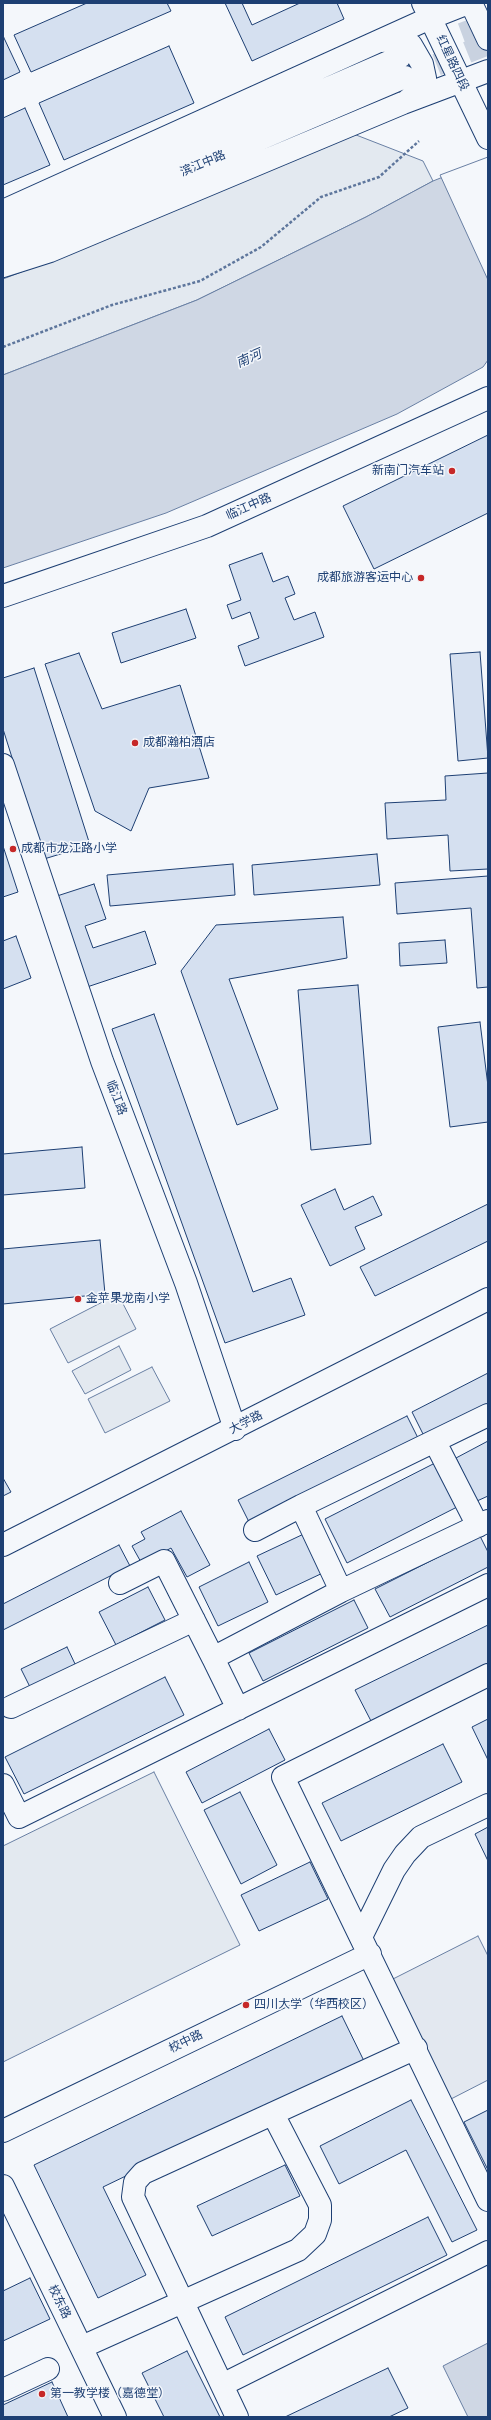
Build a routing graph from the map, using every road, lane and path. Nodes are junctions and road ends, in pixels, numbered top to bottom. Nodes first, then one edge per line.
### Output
1 (469, 3) edge
2 (427, 10) edge
3 (488, 39) edge
4 (380, 41) junction
5 (488, 71) edge
6 (460, 81) junction
7 (404, 103) junction
8 (484, 131) edge
9 (419, 141) dead end
10 (3, 211) edge
11 (3, 229) edge
12 (3, 252) edge
13 (3, 266) edge
14 (3, 347) edge
15 (488, 398) edge
16 (3, 596) edge
17 (3, 765) edge
18 (488, 1299) edge
19 (488, 1415) edge
20 (235, 1429) junction
21 (435, 1442) junction
22 (301, 1506) junction
23 (483, 1524) edge
24 (255, 1530) dead end
25 (3, 1545) edge
26 (120, 1583) dead end
27 (488, 1585) edge
28 (341, 1591) junction
29 (194, 1620) junction
30 (213, 1658) junction
31 (488, 1675) edge
32 (11, 1708) dead end
33 (238, 1709) junction
34 (3, 1785) edge
35 (488, 1805) edge
36 (11, 1821) edge
37 (366, 1945) junction
38 (416, 2048) junction
39 (273, 2114) junction
40 (3, 2131) edge
41 (3, 2186) edge
42 (488, 2200) edge
43 (488, 2252) edge
44 (182, 2303) junction
45 (82, 2348) junction
46 (48, 2370) dead end
47 (222, 2386) junction
48 (3, 2390) edge
49 (115, 2417) edge
50 (237, 2417) edge

1 - 2 main road
1 - 3 main road
2 - 4 main road
2 - 6 main road, 红星路四段
4 - 7 main road
4 - 10 main road
5 - 6 main road
6 - 7 main road
6 - 8 main road, 红星路四段
7 - 13 main road
9 - 14 path
11 - 12 main road, 滨江中路
15 - 16 main road, 临江中路
17 - 20 main road, 临江路
18 - 20 main road, 大学路
19 - 21 main road
20 - 25 main road, 大学路
21 - 22 main road
21 - 23 main road
22 - 24 main road
22 - 28 main road
23 - 28 main road
26 - 29 main road
27 - 33 main road
28 - 30 main road
29 - 30 main road
29 - 32 main road
30 - 33 main road
31 - 37 main road
33 - 36 main road
34 - 36 main road
35 - 37 main road
37 - 38 main road
37 - 40 main road, 校中路
38 - 39 main road
38 - 42 main road
39 - 44 main road
39 - 44 main road
41 - 45 main road, 校东路
43 - 47 main road
44 - 45 main road
44 - 47 main road
45 - 49 main road, 校东路
46 - 48 main road
47 - 50 main road

